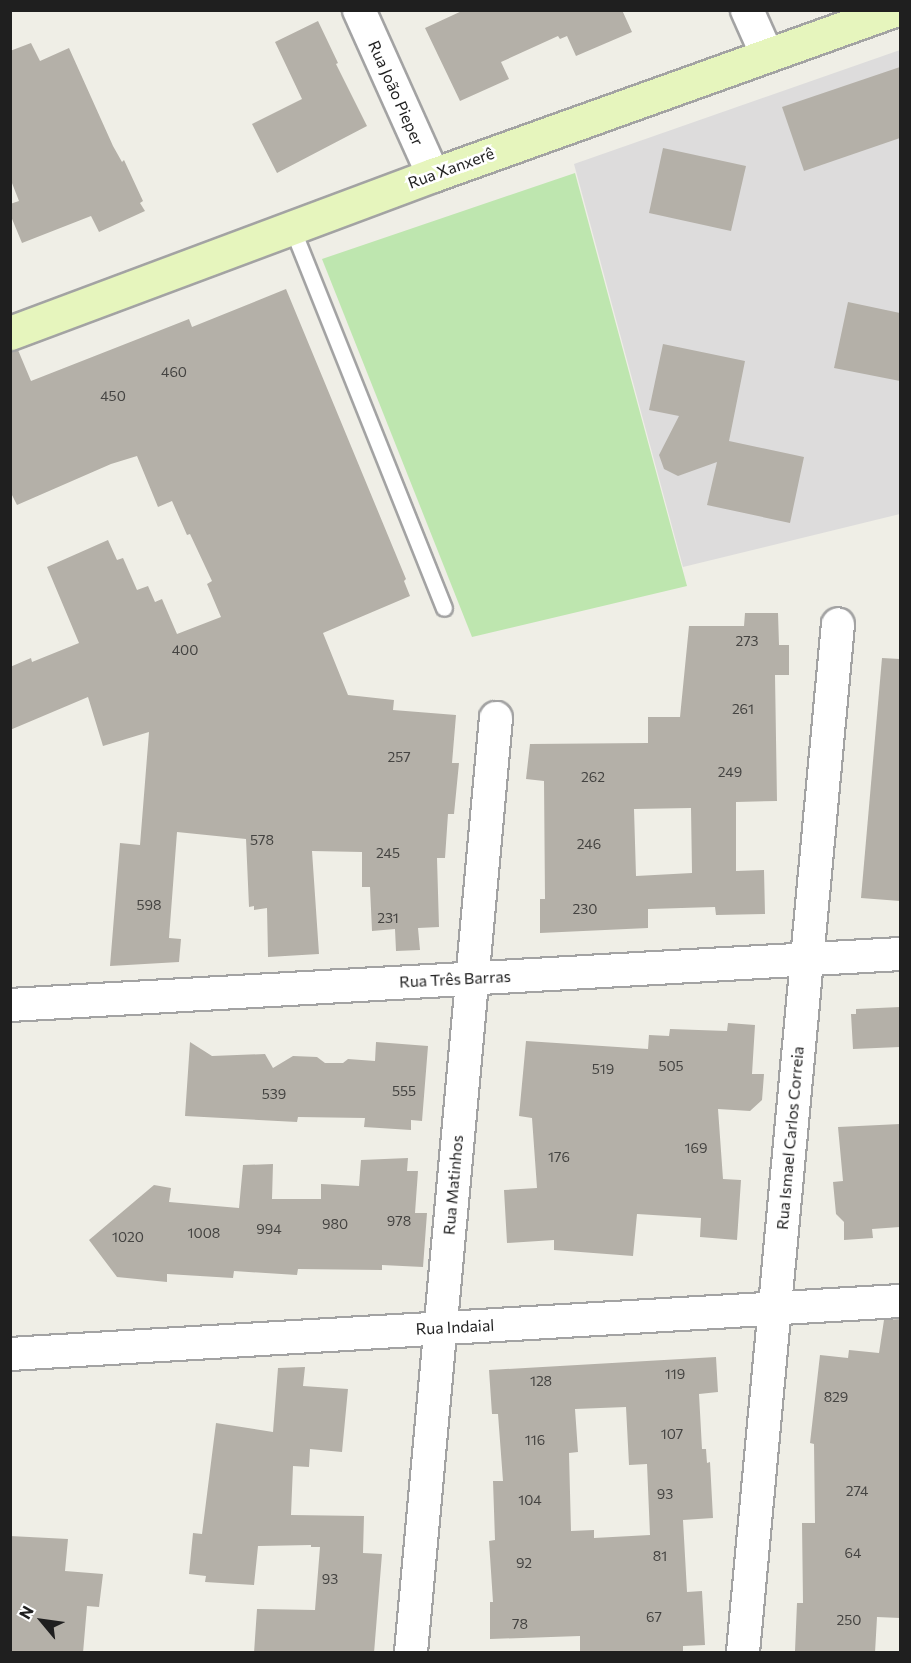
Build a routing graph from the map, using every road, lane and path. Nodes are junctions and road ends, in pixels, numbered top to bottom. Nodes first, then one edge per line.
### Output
1 (358, 10) edge
2 (747, 10) edge
3 (894, 10) edge
4 (767, 55) junction
5 (433, 175) junction
6 (291, 228) junction
7 (10, 333) edge
8 (444, 608) dead end
9 (838, 624) dead end
10 (496, 718) dead end
11 (900, 954) edge
12 (807, 959) junction
13 (472, 978) junction
14 (10, 1005) edge
15 (900, 1301) edge
16 (775, 1308) junction
17 (441, 1328) junction
18 (10, 1354) edge
19 (411, 1653) edge
20 (743, 1653) edge

1 - 5 street, Rua João Pieper
2 - 4 street
3 - 4 street, Rua Xanxerê
4 - 5 street, Rua Xanxerê
5 - 6 street, Rua Xanxerê
6 - 7 street, Rua Xanxerê
6 - 8 lane
9 - 12 street, Rua Ismael Carlos Correia
10 - 13 street, Rua Matinhos
11 - 12 street, Rua Três Barras
12 - 13 street, Rua Três Barras
12 - 16 street, Rua Ismael Carlos Correia
13 - 14 street, Rua Três Barras
13 - 17 street, Rua Matinhos
15 - 16 street, Rua Indaial
16 - 17 street, Rua Indaial
16 - 20 street, Rua Ismael Carlos Correia
17 - 18 street, Rua Indaial
17 - 19 street, Rua Matinhos

